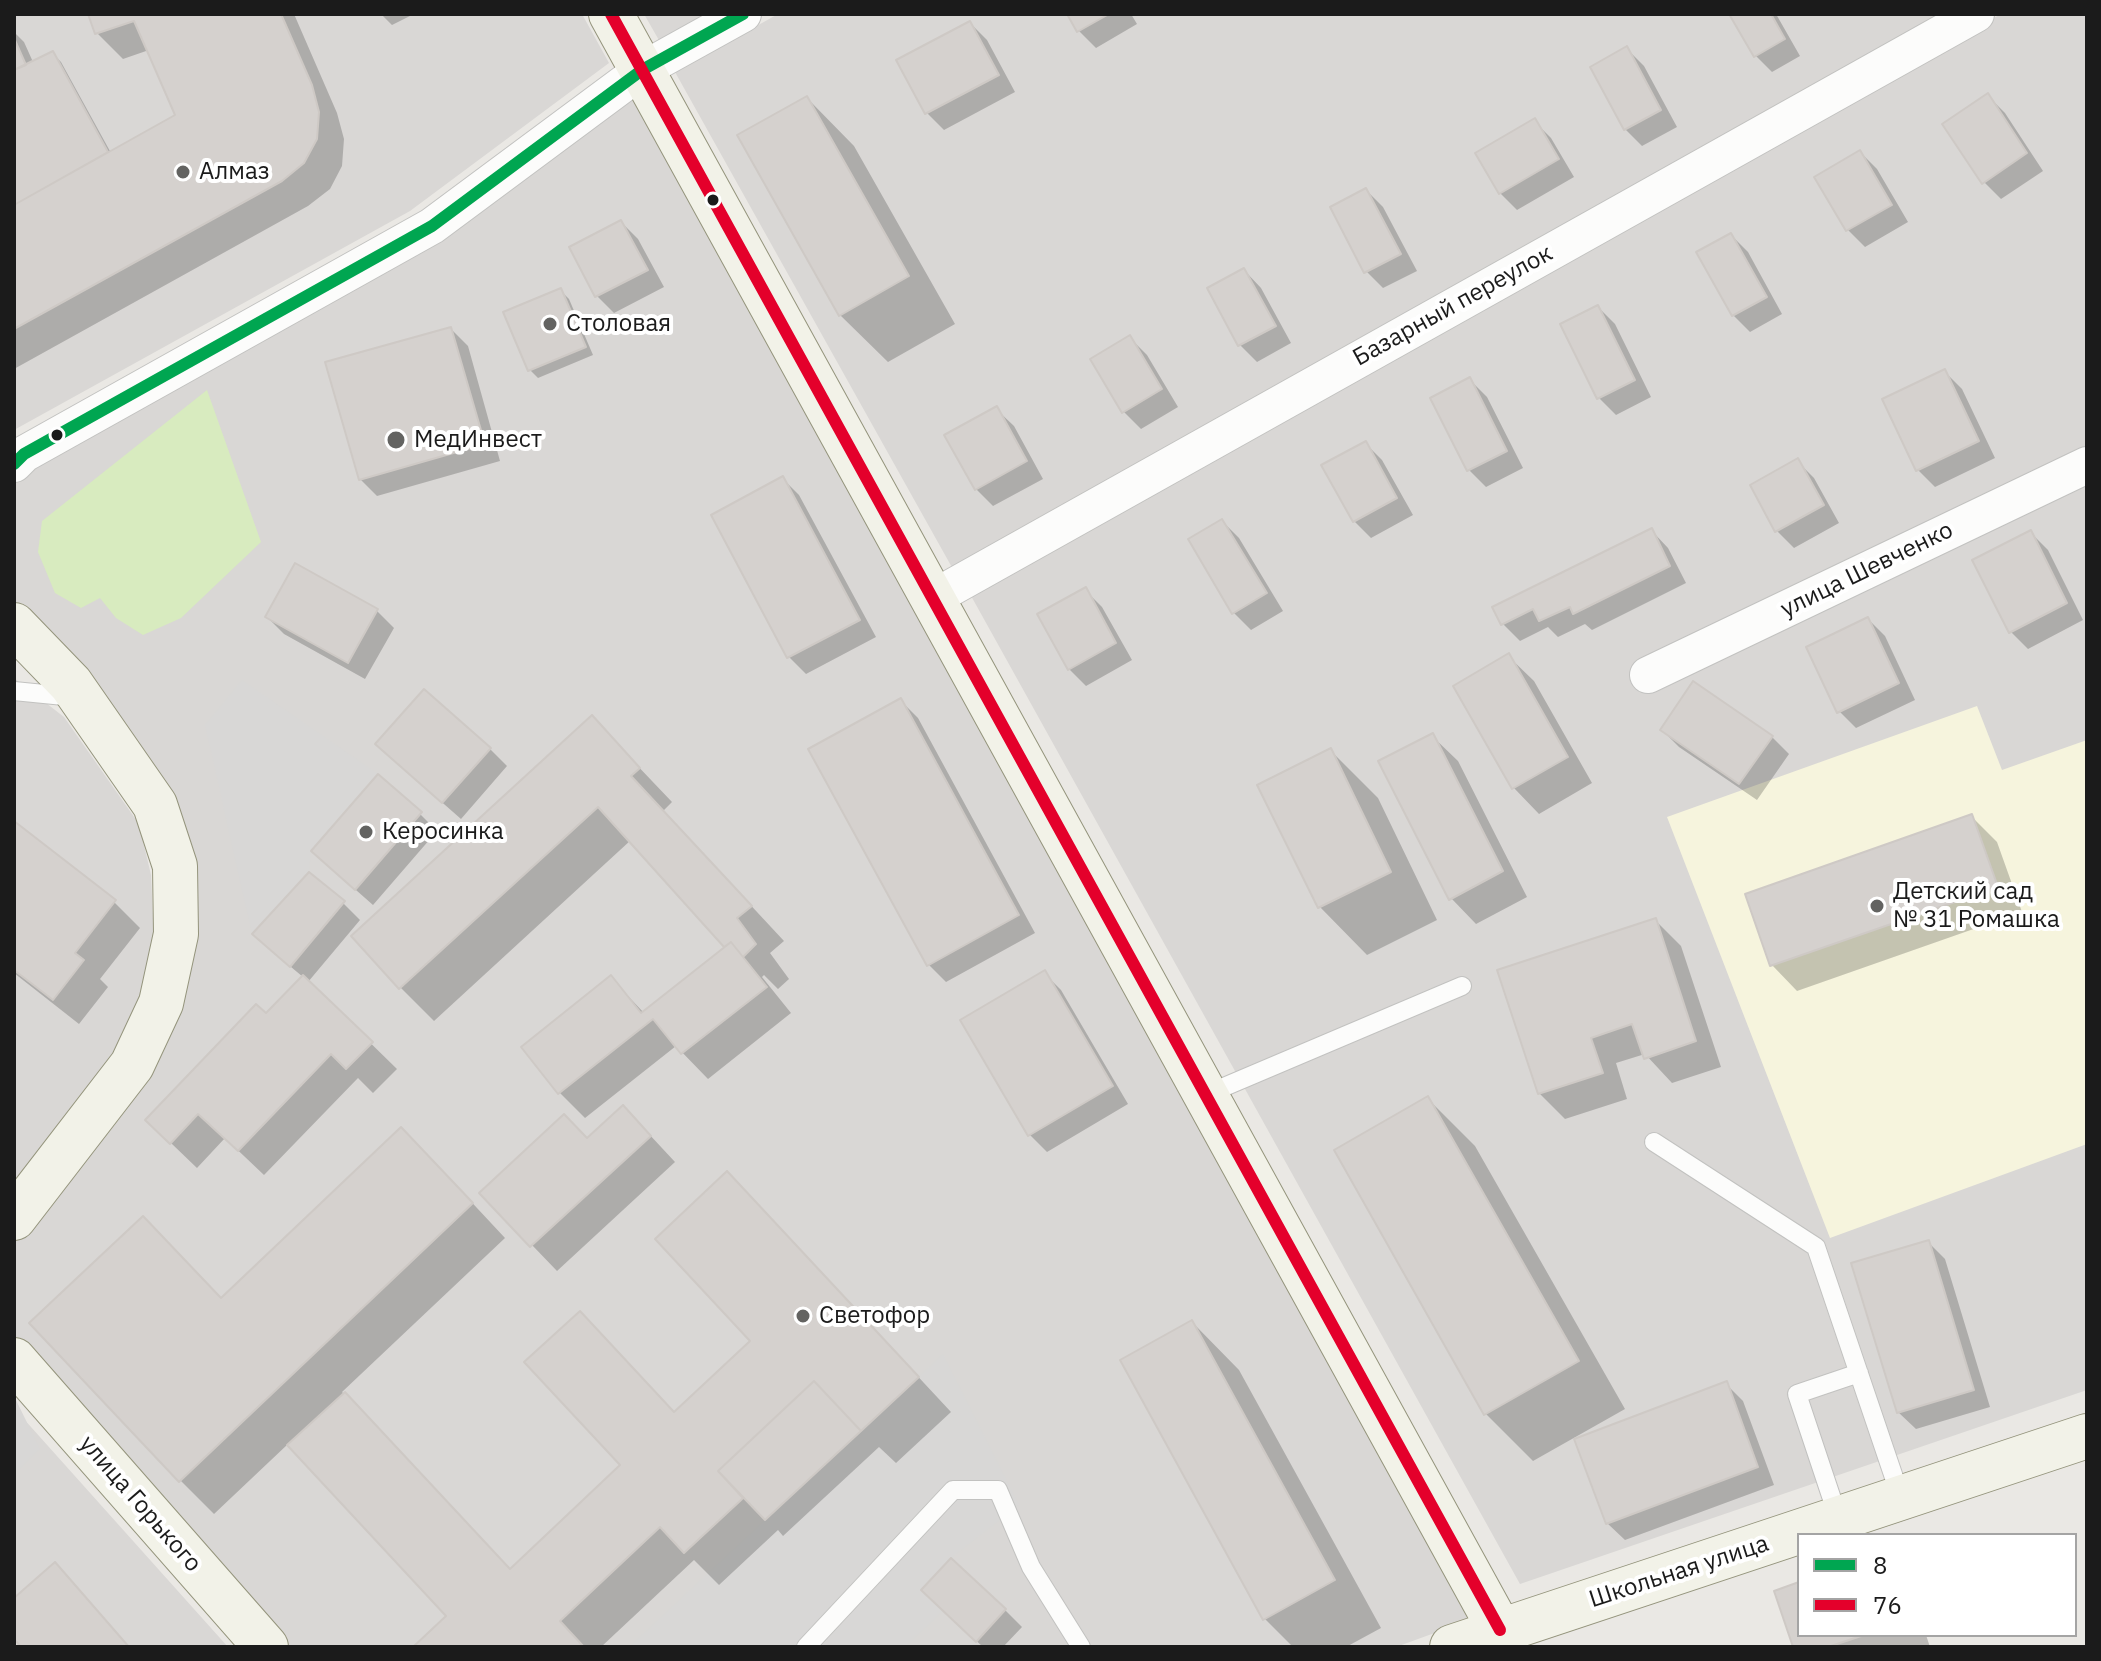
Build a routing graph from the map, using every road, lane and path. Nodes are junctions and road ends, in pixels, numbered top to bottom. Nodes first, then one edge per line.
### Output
1 (611, 14) edge
2 (743, 14) edge
3 (1976, 14) edge
4 (642, 70) junction
5 (14, 464) edge
6 (2087, 465) edge
7 (931, 599) junction
8 (14, 625) edge
9 (1648, 675) dead end
10 (14, 691) edge
11 (80, 698) junction
12 (1462, 986) dead end
13 (1205, 1095) junction
14 (1654, 1142) dead end
15 (14, 1218) edge
16 (14, 1360) edge
17 (1859, 1373) junction
18 (2087, 1436) edge
19 (1902, 1501) junction
20 (1839, 1520) junction
21 (1799, 1533) edge
22 (1797, 1534) edge
23 (1500, 1630) junction
24 (266, 1647) edge
25 (806, 1647) edge
26 (1081, 1647) edge
27 (1452, 1647) edge

1 - 4 street
2 - 4 street
3 - 7 street, Базарный переулок
4 - 5 street
4 - 7 street
6 - 9 street, улица Шевченко
7 - 13 street
8 - 11 street
10 - 11 lane
11 - 15 street
12 - 13 lane
13 - 23 street
14 - 17 lane
16 - 24 street, улица Горького
17 - 19 lane
17 - 20 lane
18 - 19 street, Школьная улица
19 - 20 street, Школьная улица
20 - 21 street, Школьная улица
22 - 23 street, Школьная улица
23 - 27 street, Школьная улица
25 - 26 lane

